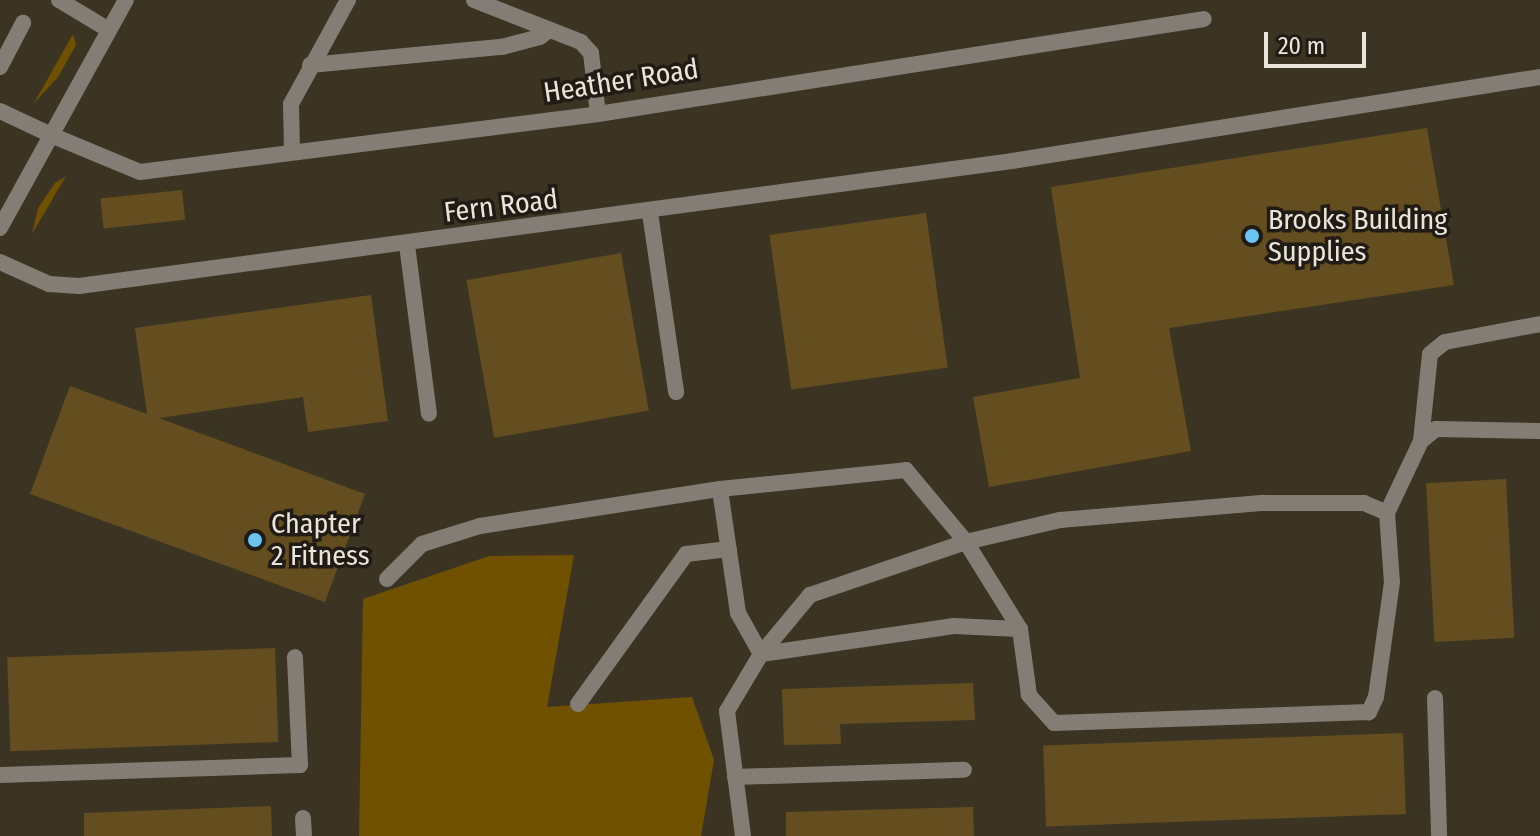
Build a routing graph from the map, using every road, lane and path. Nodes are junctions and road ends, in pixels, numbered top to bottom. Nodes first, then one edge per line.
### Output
1 (59, 0) edge
2 (126, 0) edge
3 (348, 0) edge
4 (474, 0) edge
5 (1204, 19) dead end
6 (23, 23) dead end
7 (109, 30) junction
8 (549, 30) junction
9 (310, 65) junction
10 (0, 67) edge
11 (1540, 77) edge
12 (0, 111) edge
13 (598, 114) junction
14 (51, 135) junction
15 (292, 152) junction
16 (650, 213) junction
17 (0, 228) edge
18 (407, 245) junction
19 (0, 262) edge
20 (1540, 324) edge
21 (676, 392) dead end
22 (429, 414) dead end
23 (1540, 431) edge
24 (1421, 441) junction
25 (720, 489) junction
26 (1387, 513) junction
27 (966, 542) junction
28 (729, 549) junction
29 (387, 579) dead end
30 (1020, 629) junction
31 (761, 654) junction
32 (295, 657) dead end
33 (1435, 698) dead end
34 (578, 704) dead end
35 (964, 770) dead end
36 (0, 775) edge
37 (735, 777) junction
38 (303, 818) dead end
39 (304, 836) edge
40 (743, 836) edge
41 (1439, 836) edge

1 - 7 street
2 - 7 street
3 - 9 street
4 - 8 street
5 - 13 street, Heather Road
6 - 10 street
7 - 14 street
8 - 9 street
8 - 13 street
9 - 15 street
11 - 16 street, Fern Road
12 - 14 street, Heather Road
13 - 15 street, Heather Road
14 - 15 street, Heather Road
14 - 17 street
16 - 18 street, Fern Road
16 - 21 street
18 - 19 street, Fern Road
18 - 22 street
20 - 24 street
23 - 24 street
24 - 26 street
25 - 27 street
25 - 28 street
25 - 29 street
26 - 27 street
26 - 30 street
27 - 30 street
27 - 31 street
28 - 31 street
28 - 34 street
30 - 31 street
31 - 37 street
32 - 36 street
33 - 41 street
35 - 37 street
37 - 40 street
38 - 39 street

